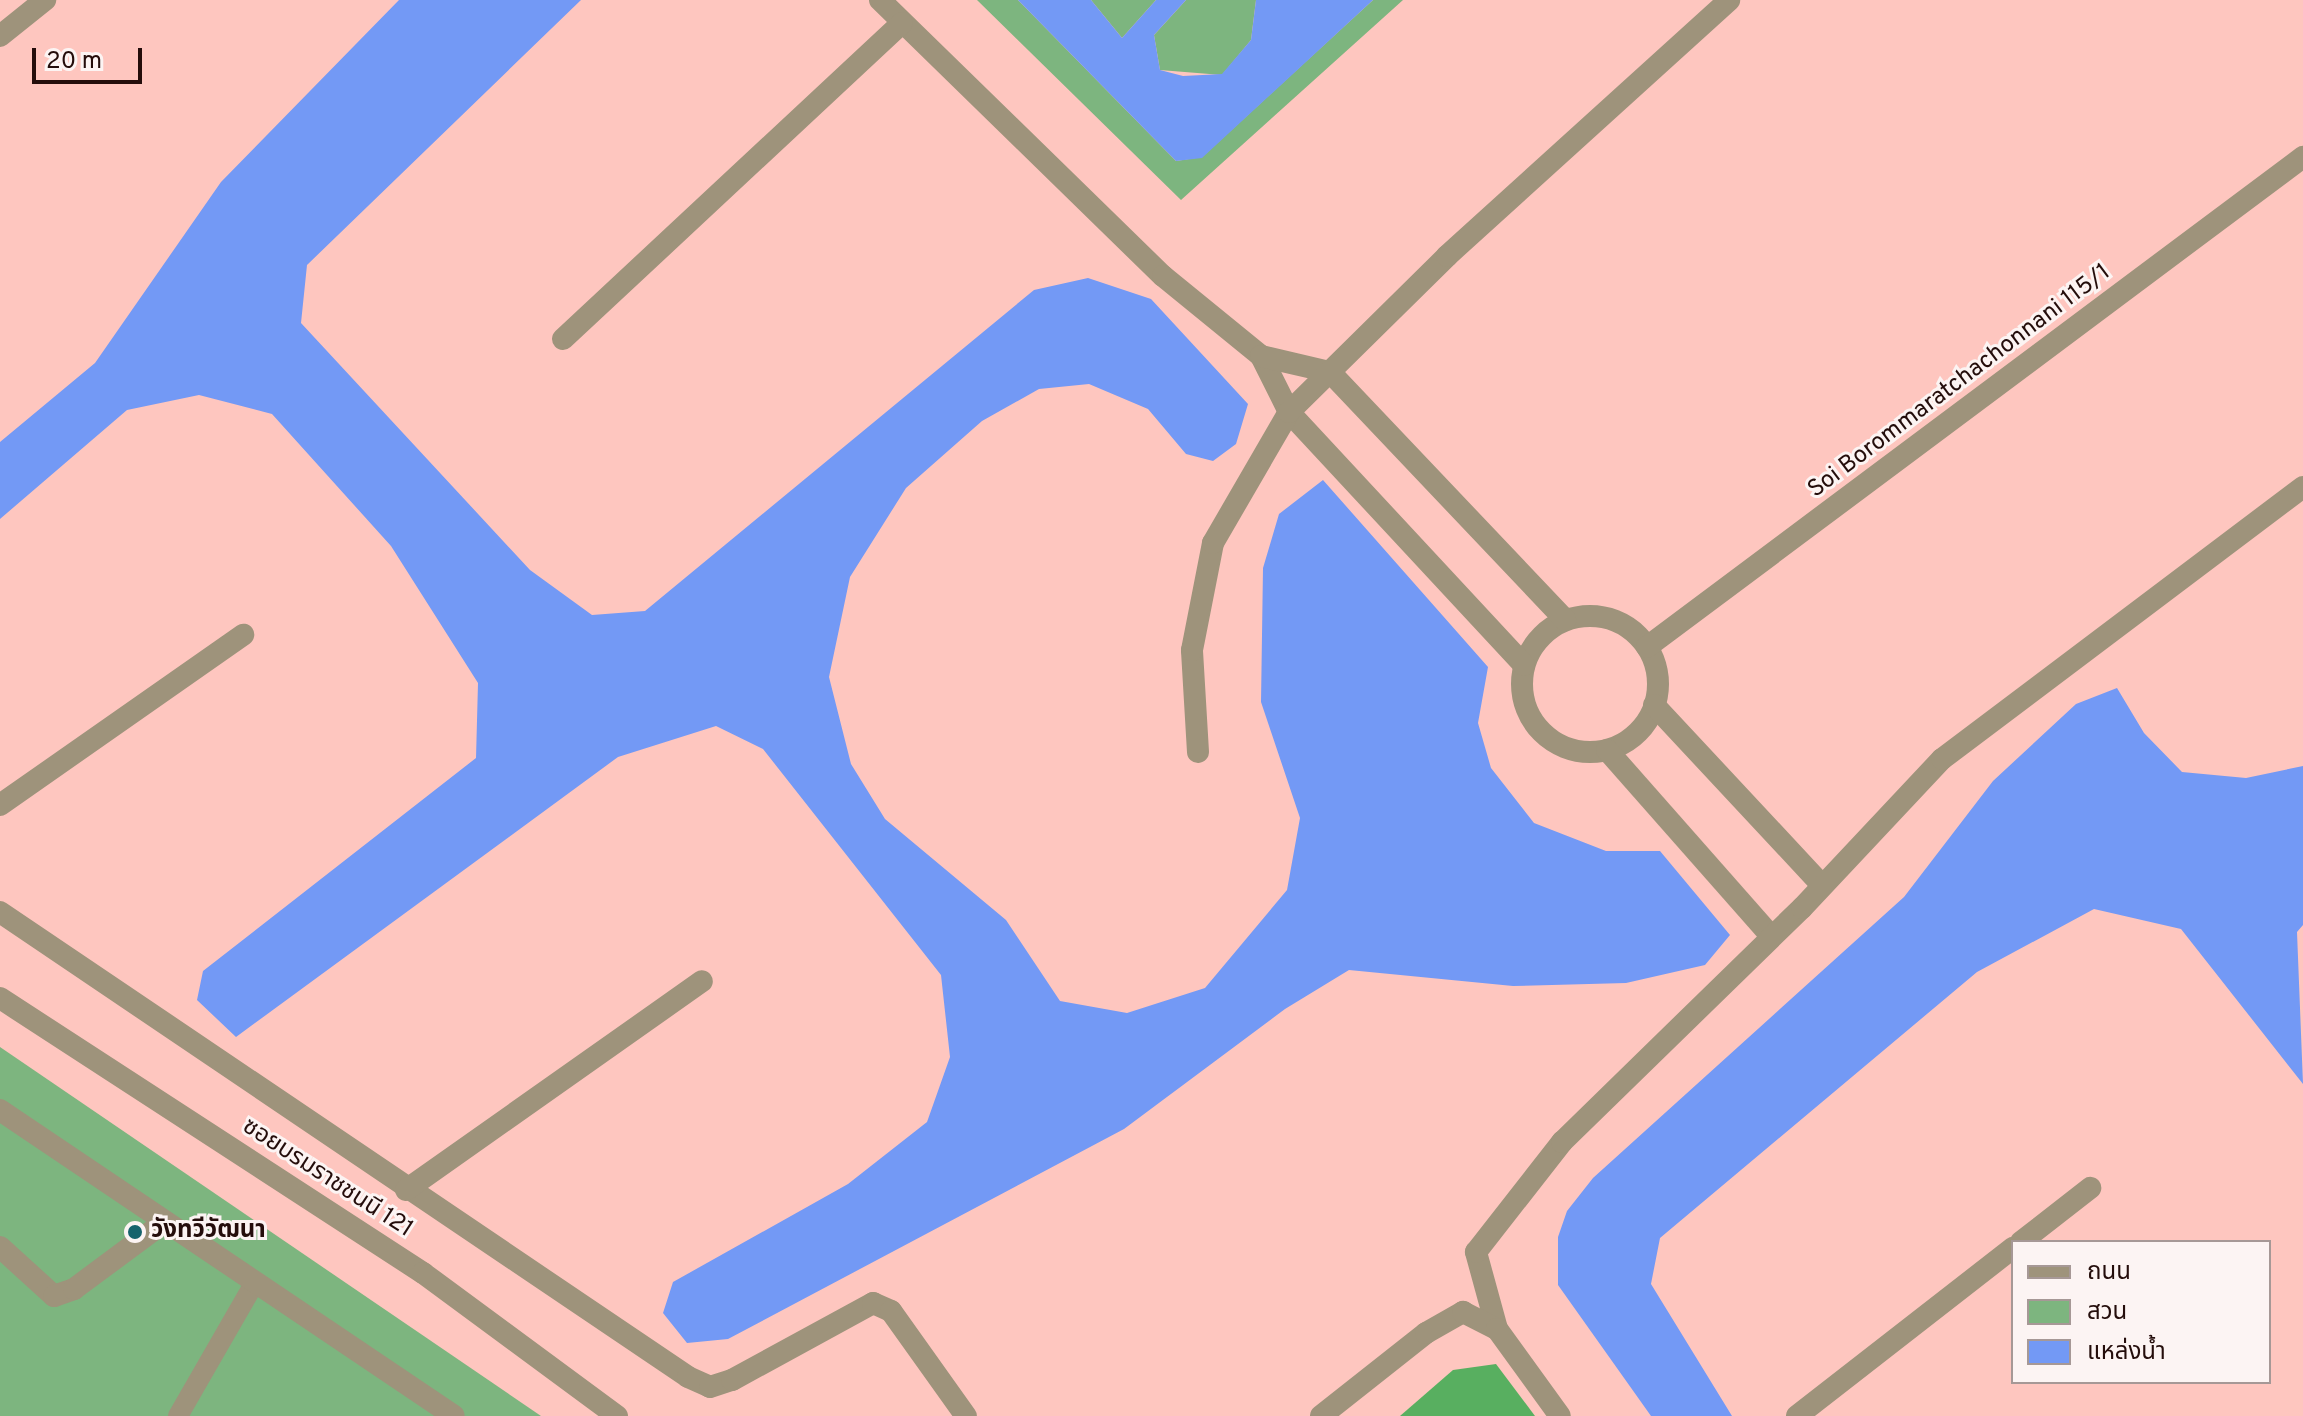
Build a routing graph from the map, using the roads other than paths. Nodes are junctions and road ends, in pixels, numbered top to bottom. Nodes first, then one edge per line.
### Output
1 (45, 0) edge
2 (880, 0) edge
3 (1729, 0) edge
4 (902, 23) junction
5 (0, 36) edge
6 (2303, 157) edge
7 (563, 339) dead end
8 (1261, 356) junction
9 (1330, 372) junction
10 (1289, 412) junction
11 (2303, 487) edge
12 (1565, 620) junction
13 (243, 635) dead end
14 (1647, 647) junction
15 (1524, 665) junction
16 (1654, 705) junction
17 (1607, 750) junction
18 (1198, 752) dead end
19 (0, 805) edge
20 (1822, 885) junction
21 (0, 912) edge
22 (1771, 936) junction
23 (702, 981) dead end
24 (0, 998) edge
25 (1, 1114) edge
26 (2090, 1188) dead end
27 (406, 1190) junction
28 (163, 1223) junction
29 (2024, 1240) edge
30 (0, 1247) edge
31 (2011, 1250) edge
32 (254, 1284) junction
33 (1497, 1329) junction
34 (178, 1416) edge
35 (454, 1416) edge
36 (617, 1416) edge
37 (966, 1416) edge
38 (1321, 1416) edge
39 (1560, 1416) edge
40 (1797, 1416) edge

1 - 5 street
2 - 4 street
3 - 9 street
4 - 7 street
4 - 8 street
6 - 14 street, Soi Borommaratchachonnani 115/1
8 - 9 street
8 - 10 street
9 - 10 street
9 - 12 street
10 - 15 street
10 - 18 street
11 - 20 street
12 - 14 street
12 - 15 street
13 - 19 street
14 - 16 street
15 - 17 street
16 - 17 street
16 - 20 street
17 - 22 street
20 - 22 street
21 - 27 street
22 - 33 street
23 - 27 street
24 - 36 street, ซอยบรมราชชนนี 121
25 - 28 street
26 - 29 street
27 - 37 street
28 - 30 street
28 - 32 street
31 - 40 street
32 - 34 lane
32 - 35 street
33 - 38 street
33 - 39 street

